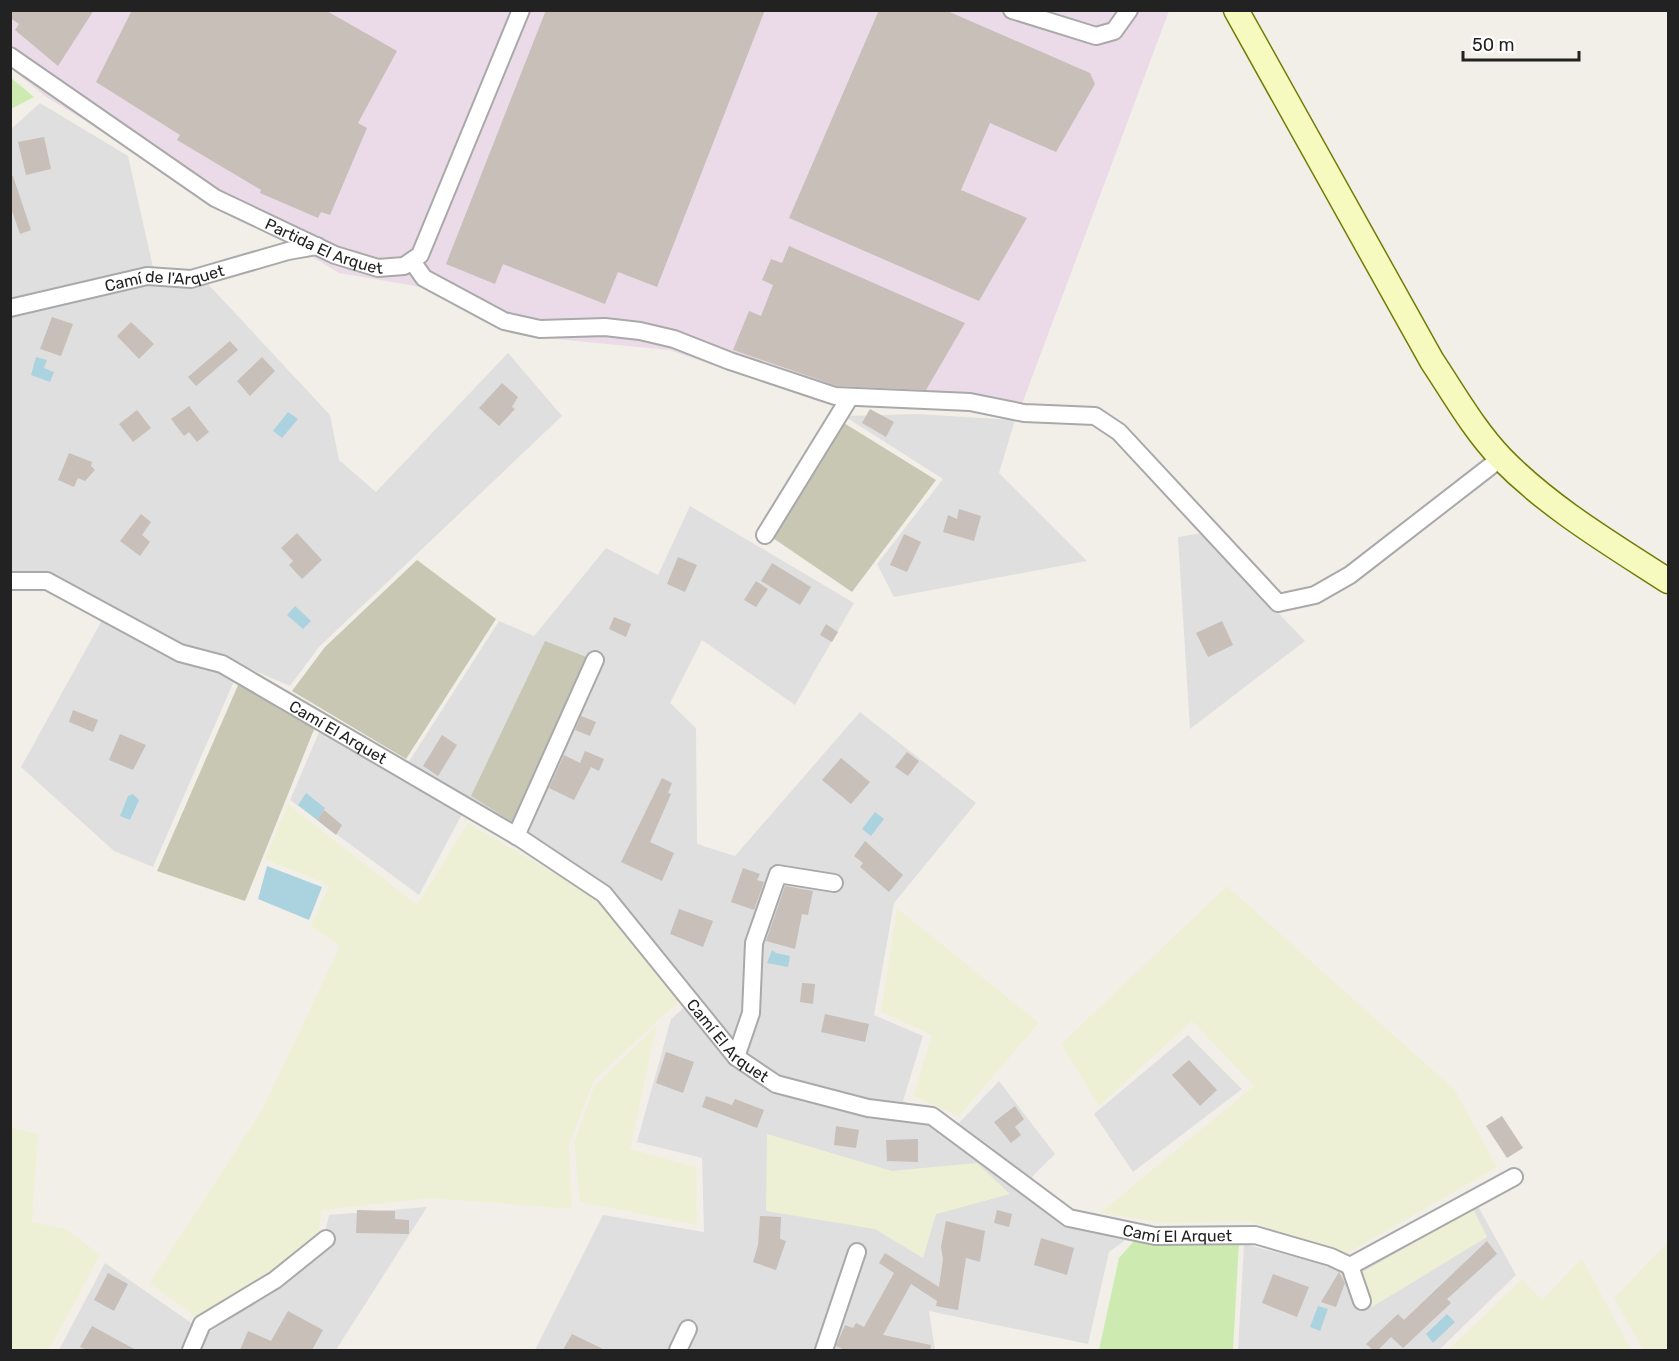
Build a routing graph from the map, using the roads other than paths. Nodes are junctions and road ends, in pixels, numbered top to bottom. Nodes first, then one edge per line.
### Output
1 (521, 10) edge
2 (1011, 10) edge
3 (1129, 10) edge
4 (1236, 10) edge
5 (10, 56) edge
6 (317, 246) junction
7 (412, 261) junction
8 (10, 308) edge
9 (850, 397) junction
10 (1501, 458) junction
11 (765, 535) dead end
12 (10, 580) edge
13 (1668, 582) edge
14 (595, 660) dead end
15 (516, 836) junction
16 (834, 883) dead end
17 (736, 1057) junction
18 (1514, 1177) dead end
19 (326, 1239) dead end
20 (857, 1252) dead end
21 (1350, 1266) junction
22 (1362, 1301) dead end
23 (688, 1329) dead end
24 (191, 1350) edge
25 (678, 1350) edge
26 (824, 1350) edge

1 - 7 street
2 - 3 street
4 - 10 street
5 - 6 street, Partida El Arquet
6 - 7 street, Partida El Arquet
6 - 8 street, Camí de l'Arquet
7 - 9 street
9 - 10 street
9 - 11 street
10 - 13 street
12 - 15 street, Camí El Arquet
14 - 15 street
15 - 17 street, Camí El Arquet
16 - 17 street
17 - 21 street, Camí El Arquet
18 - 21 street
19 - 24 street
20 - 26 street
21 - 22 street
23 - 25 street

